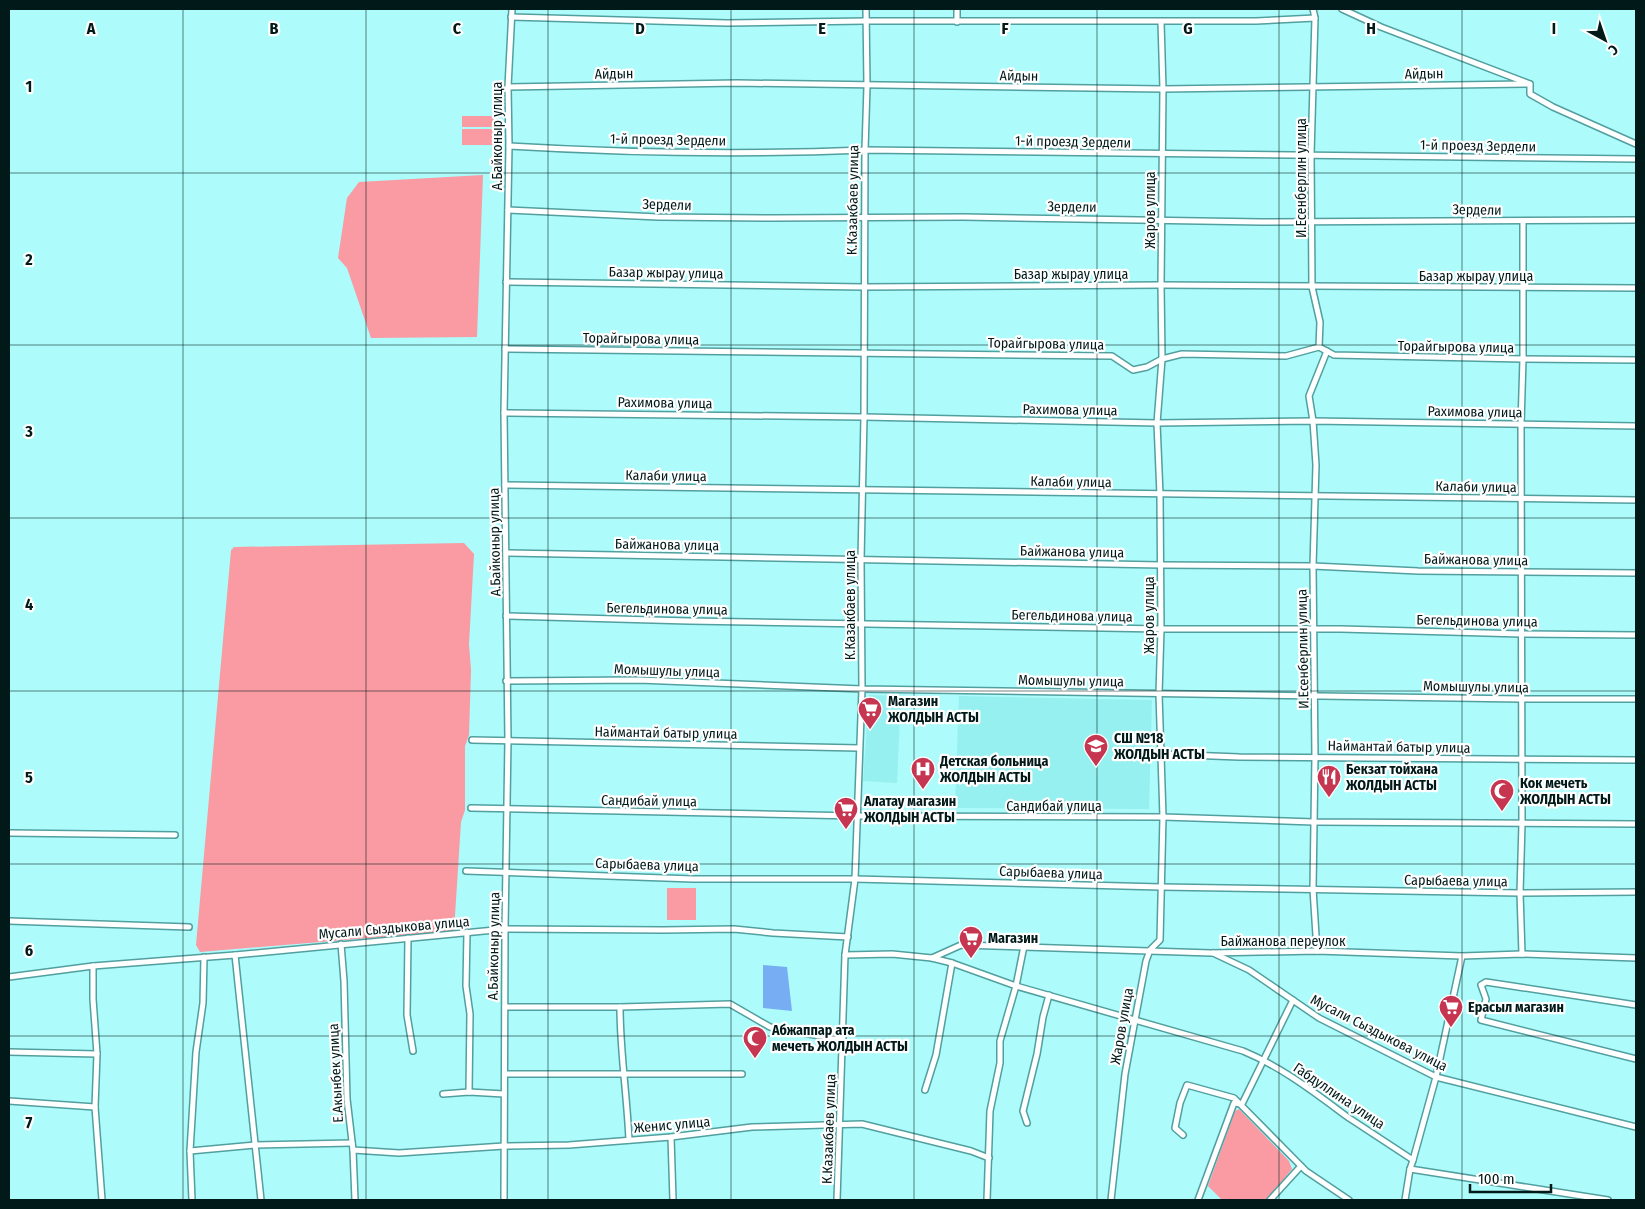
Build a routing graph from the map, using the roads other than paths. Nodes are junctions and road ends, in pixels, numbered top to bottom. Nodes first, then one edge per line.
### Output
1 (512, 9) edge
2 (866, 9) edge
3 (957, 9) edge
4 (1313, 9) edge
5 (1342, 9) edge
6 (512, 17) junction
7 (1315, 18) junction
8 (866, 21) junction
9 (957, 22) junction
10 (1162, 22) junction
11 (1530, 84) junction
12 (867, 86) junction
13 (1313, 86) junction
14 (508, 87) junction
15 (1163, 89) junction
16 (1636, 144) edge
17 (509, 146) junction
18 (865, 150) junction
19 (1162, 154) junction
20 (1311, 154) junction
21 (1636, 159) edge
22 (508, 210) junction
23 (864, 217) junction
24 (1162, 220) junction
25 (1636, 220) edge
26 (1312, 221) junction
27 (1523, 222) junction
28 (506, 282) junction
29 (1161, 285) junction
30 (864, 287) junction
31 (1312, 287) junction
32 (1523, 288) junction
33 (1636, 288) edge
34 (1319, 347) junction
35 (506, 349) junction
36 (1327, 352) junction
37 (864, 353) junction
38 (1162, 359) junction
39 (1523, 360) junction
40 (1636, 360) edge
41 (504, 413) junction
42 (864, 417) junction
43 (1313, 421) junction
44 (1157, 423) junction
45 (1521, 424) junction
46 (1636, 426) edge
47 (505, 485) junction
48 (863, 489) junction
49 (1160, 495) junction
50 (1314, 496) junction
51 (1521, 499) junction
52 (1636, 500) edge
53 (507, 553) junction
54 (861, 560) junction
55 (1161, 565) junction
56 (1313, 566) junction
57 (1522, 572) junction
58 (1636, 573) edge
59 (506, 616) junction
60 (862, 623) junction
61 (1161, 629) junction
62 (1314, 630) junction
63 (1522, 634) junction
64 (1636, 634) edge
65 (506, 681) junction
66 (862, 690) junction
67 (1159, 694) junction
68 (1315, 696) junction
69 (1521, 699) junction
70 (1636, 699) edge
71 (472, 740) dead end
72 (508, 740) junction
73 (859, 748) junction
74 (1161, 754) junction
75 (1316, 757) junction
76 (1521, 760) junction
77 (1636, 760) edge
78 (471, 808) dead end
79 (507, 809) junction
80 (856, 816) junction
81 (1163, 817) junction
82 (1314, 822) junction
83 (1522, 822) junction
84 (1636, 824) edge
85 (9, 833) edge
86 (175, 836) dead end
87 (466, 871) dead end
88 (506, 872) junction
89 (855, 879) junction
90 (1161, 887) junction
91 (1313, 889) junction
92 (1636, 892) edge
93 (1520, 893) junction
94 (9, 920) edge
95 (189, 927) dead end
96 (505, 929) junction
97 (467, 932) junction
98 (848, 937) junction
99 (408, 938) junction
100 (341, 944) junction
101 (1024, 946) junction
102 (1150, 950) junction
103 (1317, 951) junction
104 (1211, 952) junction
105 (845, 954) junction
106 (1522, 954) junction
107 (235, 955) junction
108 (1462, 956) junction
109 (204, 957) junction
110 (932, 958) junction
111 (1636, 958) edge
112 (952, 963) junction
113 (93, 966) junction
114 (9, 977) edge
115 (1016, 986) junction
116 (1049, 995) junction
117 (1293, 1000) junction
118 (1636, 1005) edge
119 (620, 1007) junction
120 (505, 1008) junction
121 (1134, 1021) junction
122 (843, 1038) junction
123 (413, 1051) dead end
124 (9, 1052) edge
125 (97, 1054) junction
126 (1636, 1059) edge
127 (1263, 1060) junction
128 (505, 1074) junction
129 (625, 1074) junction
130 (742, 1074) dead end
131 (1436, 1077) junction
132 (925, 1090) dead end
133 (469, 1092) junction
134 (443, 1094) dead end
135 (504, 1094) junction
136 (9, 1100) edge
137 (1242, 1104) junction
138 (95, 1107) junction
139 (1027, 1123) dead end
140 (840, 1126) junction
141 (1636, 1126) edge
142 (1184, 1135) dead end
143 (671, 1137) junction
144 (630, 1140) junction
145 (352, 1143) junction
146 (255, 1144) junction
147 (504, 1146) junction
148 (353, 1150) junction
149 (190, 1151) junction
150 (988, 1158) junction
151 (1413, 1160) junction
152 (1301, 1166) junction
153 (1410, 1169) junction
154 (102, 1200) edge
155 (192, 1200) edge
156 (261, 1200) edge
157 (355, 1200) edge
158 (504, 1200) edge
159 (673, 1200) edge
160 (837, 1200) edge
161 (987, 1200) edge
162 (1111, 1200) edge
163 (1198, 1200) edge
164 (1270, 1200) edge
165 (1350, 1200) edge
166 (1405, 1200) edge
167 (1608, 1200) edge

1 - 6 street, А.Байконыр улица
2 - 8 street, К.Казакбаев улица
3 - 9 street
4 - 7 street, И.Есенберлин улица
5 - 11 street
6 - 8 street
6 - 14 street, А.Байконыр улица
7 - 10 street
7 - 13 street, И.Есенберлин улица
8 - 9 street
8 - 12 street, К.Казакбаев улица
9 - 10 street
10 - 15 street, Жаров улица
11 - 13 street, Айдын
11 - 16 street
12 - 14 street, Айдын
12 - 15 street, Айдын
12 - 18 street, К.Казакбаев улица
13 - 15 street, Айдын
13 - 20 street, И.Есенберлин улица
14 - 17 street, А.Байконыр улица
15 - 19 street, Жаров улица
17 - 18 street, 1-й проезд Зердели
17 - 22 street, А.Байконыр улица
18 - 19 street, 1-й проезд Зердели
18 - 23 street, К.Казакбаев улица
19 - 20 street, 1-й проезд Зердели
19 - 24 street, Жаров улица
20 - 21 street, 1-й проезд Зердели
20 - 26 street, И.Есенберлин улица
22 - 23 street, Зердели
22 - 28 street, А.Байконыр улица
23 - 24 street, Зердели
23 - 30 street, К.Казакбаев улица
24 - 26 street, Зердели
24 - 29 street, Жаров улица
25 - 27 street, Зердели
26 - 27 street, Зердели
26 - 31 street, И.Есенберлин улица
27 - 32 street
28 - 30 street, Базар жырау улица
28 - 35 street, А.Байконыр улица
29 - 30 street, Базар жырау улица
29 - 31 street, Базар жырау улица
29 - 38 street, Жаров улица
30 - 37 street, К.Казакбаев улица
31 - 32 street, Базар жырау улица
31 - 34 street, И.Есенберлин улица
32 - 33 street, Базар жырау улица
32 - 39 street
34 - 36 street, Торайгырова улица
34 - 38 street, Торайгырова улица
35 - 37 street, Торайгырова улица
35 - 41 street, А.Байконыр улица
36 - 39 street, Торайгырова улица
36 - 43 street, И.Есенберлин улица
37 - 38 street, Торайгырова улица
37 - 42 street, К.Казакбаев улица
38 - 44 street, Жаров улица
39 - 40 street, Торайгырова улица
39 - 45 street
41 - 42 street, Рахимова улица
41 - 47 street, А.Байконыр улица
42 - 44 street, Рахимова улица
42 - 48 street, К.Казакбаев улица
43 - 44 street, Рахимова улица
43 - 45 street, Рахимова улица
43 - 50 street, И.Есенберлин улица
44 - 49 street, Жаров улица
45 - 46 street, Рахимова улица
45 - 51 street
47 - 48 street, Калаби улица
47 - 53 street, А.Байконыр улица
48 - 49 street, Калаби улица
48 - 54 street, К.Казакбаев улица
49 - 50 street, Калаби улица
49 - 55 street, Жаров улица
50 - 51 street, Калаби улица
50 - 56 street, И.Есенберлин улица
51 - 52 street, Калаби улица
51 - 57 street
53 - 54 street, Байжанова улица
53 - 59 street, А.Байконыр улица
54 - 55 street, Байжанова улица
54 - 60 street, К.Казакбаев улица
55 - 56 street, Байжанова улица
55 - 61 street, Жаров улица
56 - 57 street, Байжанова улица
56 - 62 street, И.Есенберлин улица
57 - 58 street, Байжанова улица
57 - 63 street
59 - 60 street, Бегельдинова улица
59 - 65 street, А.Байконыр улица
60 - 61 street, Бегельдинова улица
60 - 66 street, К.Казакбаев улица
61 - 62 street, Бегельдинова улица
61 - 67 street, Жаров улица
62 - 63 street, Бегельдинова улица
62 - 68 street, И.Есенберлин улица
63 - 64 street, Бегельдинова улица
63 - 69 street
65 - 66 street, Момышулы улица
65 - 72 street, А.Байконыр улица
66 - 67 street, Момышулы улица
66 - 73 street, К.Казакбаев улица
67 - 68 street, Момышулы улица
67 - 74 street, Жаров улица
68 - 69 street, Момышулы улица
68 - 75 street, И.Есенберлин улица
69 - 70 street, Момышулы улица
69 - 76 street
71 - 72 street, Наймантай батыр улица
72 - 73 street, Наймантай батыр улица
72 - 79 street, А.Байконыр улица
73 - 80 street, К.Казакбаев улица
74 - 75 street, Наймантай батыр улица
74 - 81 street, Жаров улица
75 - 76 street, Наймантай батыр улица
75 - 82 street, И.Есенберлин улица
76 - 77 street, Наймантай батыр улица
76 - 83 street
78 - 79 street, Сандибай улица
79 - 80 street, Сандибай улица
79 - 88 street, А.Байконыр улица
80 - 81 street, Сандибай улица
80 - 89 street, К.Казакбаев улица
81 - 82 street, Сандибай улица
81 - 90 street, Жаров улица
82 - 83 street, Сандибай улица
82 - 91 street, И.Есенберлин улица
83 - 84 street, Сандибай улица
83 - 93 street
85 - 86 street
87 - 88 street, Сарыбаева улица
88 - 89 street, Сарыбаева улица
88 - 96 street, А.Байконыр улица
89 - 90 street, Сарыбаева улица
89 - 98 street, К.Казакбаев улица
90 - 91 street, Сарыбаева улица
90 - 102 street, Жаров улица
91 - 93 street, Сарыбаева улица
91 - 103 street, И.Есенберлин улица
92 - 93 street, Сарыбаева улица
93 - 106 street
94 - 95 street
96 - 97 street, Мусали Сыздыкова улица
96 - 98 street, Мусали Сыздыкова улица
96 - 120 street, А.Байконыр улица
97 - 99 street, Мусали Сыздыкова улица
97 - 133 street, А.Байконыр улица
98 - 105 street, К.Казакбаев улица
99 - 100 street, Мусали Сыздыкова улица
99 - 123 street
100 - 107 street, Мусали Сыздыкова улица
100 - 145 street, Е.Акынбек улица
101 - 102 street, Байжанова переулок
101 - 110 street, Байжанова переулок
101 - 115 street
102 - 104 street, Байжанова переулок
102 - 121 street, Жаров улица
103 - 104 street, Байжанова переулок
103 - 108 street, Байжанова переулок
104 - 117 street, Мусали Сыздыкова улица
105 - 110 street, Габдуллина улица
105 - 122 street, К.Казакбаев улица
106 - 108 street, Байжанова переулок
106 - 111 street, Байжанова переулок
107 - 109 street, Мусали Сыздыкова улица
107 - 146 street
108 - 131 street
109 - 113 street, Мусали Сыздыкова улица
109 - 149 street
110 - 112 street, Габдуллина улица
112 - 115 street, Габдуллина улица
112 - 132 street
113 - 114 street, Мусали Сыздыкова улица
113 - 125 street
115 - 116 street, Габдуллина улица
115 - 150 street
116 - 121 street, Габдуллина улица
116 - 139 street
117 - 127 street
117 - 131 street, Мусали Сыздыкова улица
118 - 126 street
119 - 120 street
119 - 122 street
119 - 129 street
120 - 128 street, А.Байконыр улица
121 - 127 street, Габдуллина улица
121 - 162 street, Жаров улица
122 - 140 street, К.Казакбаев улица
124 - 125 street
125 - 138 street
127 - 137 street
127 - 151 street, Габдуллина улица
128 - 129 street
128 - 135 street, А.Байконыр улица
129 - 130 street
129 - 144 street
131 - 141 street, Мусали Сыздыкова улица
131 - 151 street
133 - 134 street
133 - 135 street
135 - 147 street, А.Байконыр улица
136 - 138 street
137 - 142 street
137 - 152 street
137 - 163 street
138 - 154 street
140 - 143 street, Женис улица
140 - 150 street, Женис улица
140 - 160 street, К.Казакбаев улица
143 - 144 street, Женис улица
143 - 159 street
144 - 147 street, Женис улица
145 - 146 street
145 - 148 street, Е.Акынбек улица
146 - 149 street
146 - 156 street
147 - 148 street, Женис улица
147 - 158 street, А.Байконыр улица
148 - 157 street, Е.Акынбек улица
149 - 155 street
150 - 161 street
151 - 153 street
152 - 164 street
152 - 165 street
153 - 166 street
153 - 167 street

